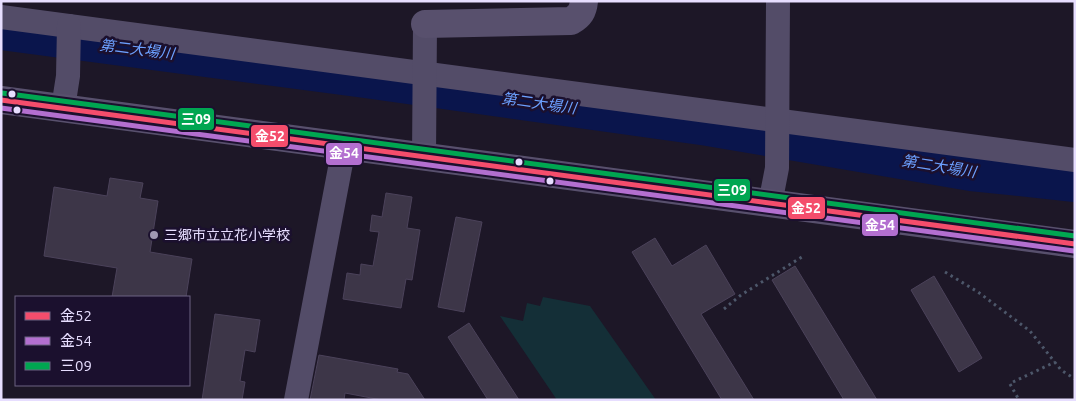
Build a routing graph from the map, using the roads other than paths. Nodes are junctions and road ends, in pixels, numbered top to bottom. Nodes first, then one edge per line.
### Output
1 (584, 1) edge
2 (778, 1) edge
3 (1, 17) edge
4 (425, 24) joint
5 (69, 26) junction
6 (425, 76) junction
7 (1, 100) edge
8 (63, 108) junction
9 (777, 120) junction
10 (344, 147) junction
11 (424, 157) junction
12 (1075, 160) edge
13 (770, 204) junction
14 (1075, 244) edge
15 (296, 400) edge

1 - 4 street
2 - 9 street
3 - 5 street
4 - 6 street
5 - 6 street
5 - 8 street
6 - 9 street
6 - 11 street
7 - 8 street
8 - 10 street
9 - 12 street
9 - 13 street
10 - 11 street
10 - 15 street
11 - 13 street
13 - 14 street

